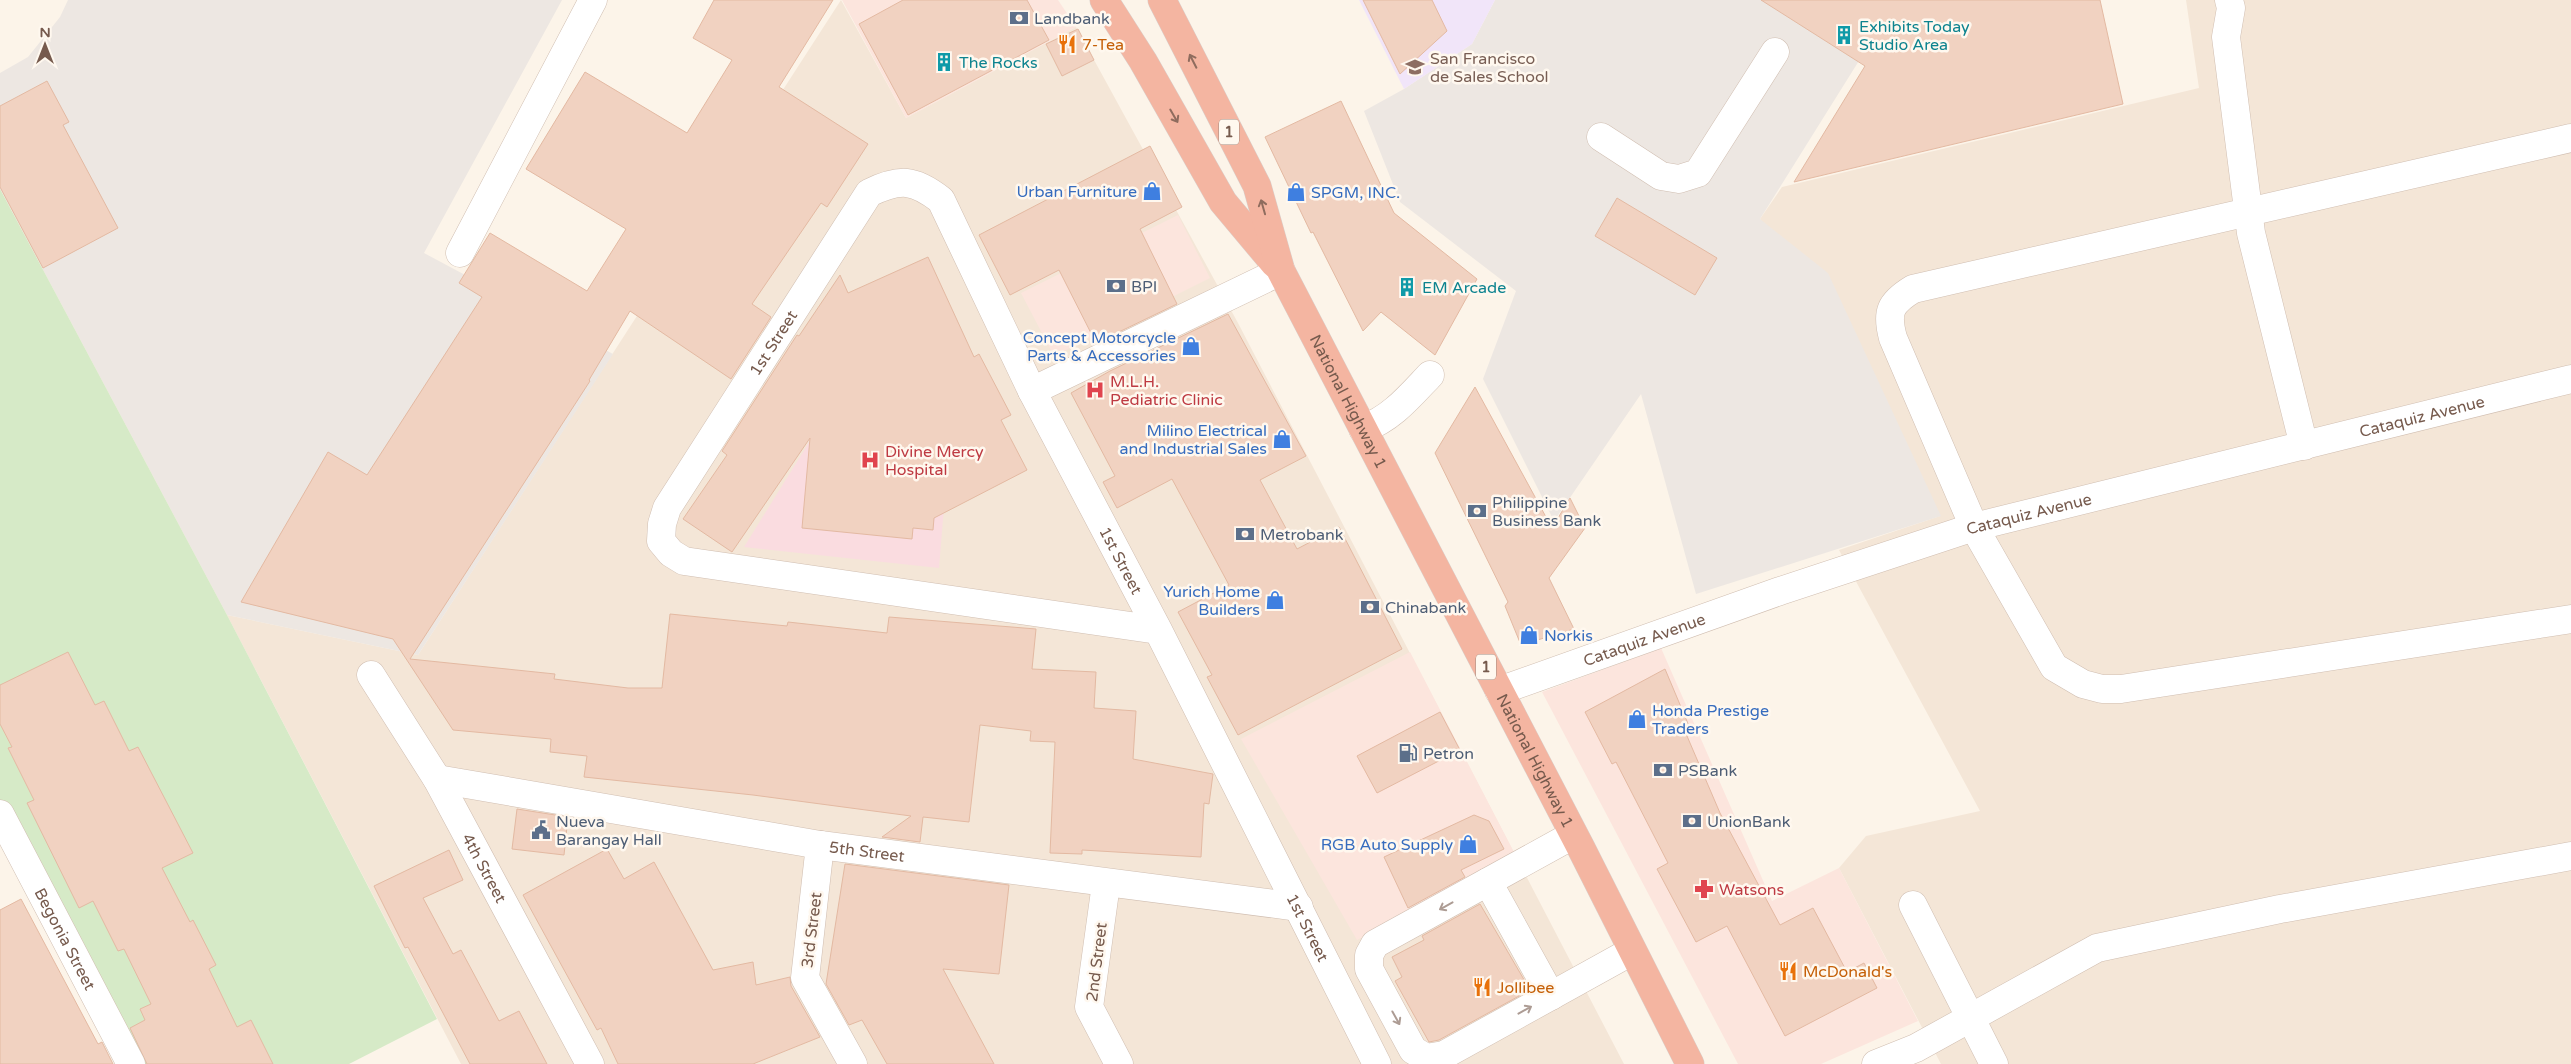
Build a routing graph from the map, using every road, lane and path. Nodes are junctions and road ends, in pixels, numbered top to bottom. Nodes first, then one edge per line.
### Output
1 (593, 0) edge
2 (1104, 0) edge
3 (1162, 0) edge
4 (2236, 3) edge
5 (1775, 52) dead end
6 (1601, 137) dead end
7 (2571, 138) edge
8 (2248, 212) junction
9 (460, 253) dead end
10 (1281, 271) junction
11 (1430, 375) dead end
12 (2571, 380) edge
13 (1032, 391) junction
14 (1363, 429) junction
15 (2304, 446) junction
16 (1974, 527) junction
17 (2571, 619) edge
18 (1158, 630) junction
19 (371, 675) dead end
20 (1499, 691) junction
21 (437, 779) junction
22 (0, 814) edge
23 (1573, 835) junction
24 (820, 845) junction
25 (2571, 856) edge
26 (1488, 882) junction
27 (1106, 884) junction
28 (1913, 905) dead end
29 (1299, 907) junction
30 (1632, 951) junction
31 (1551, 996) junction
32 (1970, 1016) junction
33 (131, 1064) edge
34 (590, 1064) edge
35 (853, 1064) edge
36 (1119, 1064) edge
37 (1377, 1064) edge
38 (1690, 1064) edge
39 (1876, 1064) edge
40 (1994, 1064) edge

1 - 9 street
2 -> 10 highway, National Highway 1 / 1
10 -> 3 highway, National Highway 1 / 1
4 - 8 street
5 - 6 street
7 - 8 street
8 - 15 street
8 - 16 street
10 - 13 street
10 - 14 highway, National Highway 1 / 1
11 - 14 street
12 - 15 street, Cataquiz Avenue
13 - 18 street, 1st Street
13 - 18 street, 1st Street
14 - 20 highway, National Highway 1 / 1
15 - 16 street, Cataquiz Avenue
16 - 17 street
16 - 20 street, Cataquiz Avenue
18 - 29 street, 1st Street
19 - 21 street, 4th Street
20 - 23 highway, National Highway 1 / 1
21 - 24 street, 5th Street
21 - 34 street, 4th Street
22 - 33 street, Begonia Street
23 - 26 street
23 - 30 highway, National Highway 1 / 1
24 - 27 street, 5th Street
24 - 35 street, 3rd Street
25 - 32 street
26 - 31 street
26 -> 31 street
27 - 29 street, 5th Street
27 - 36 street, 2nd Street
28 - 32 street
29 - 37 street, 1st Street
30 - 31 street
30 - 38 highway, National Highway 1 / 1
32 - 39 street
32 - 40 street

